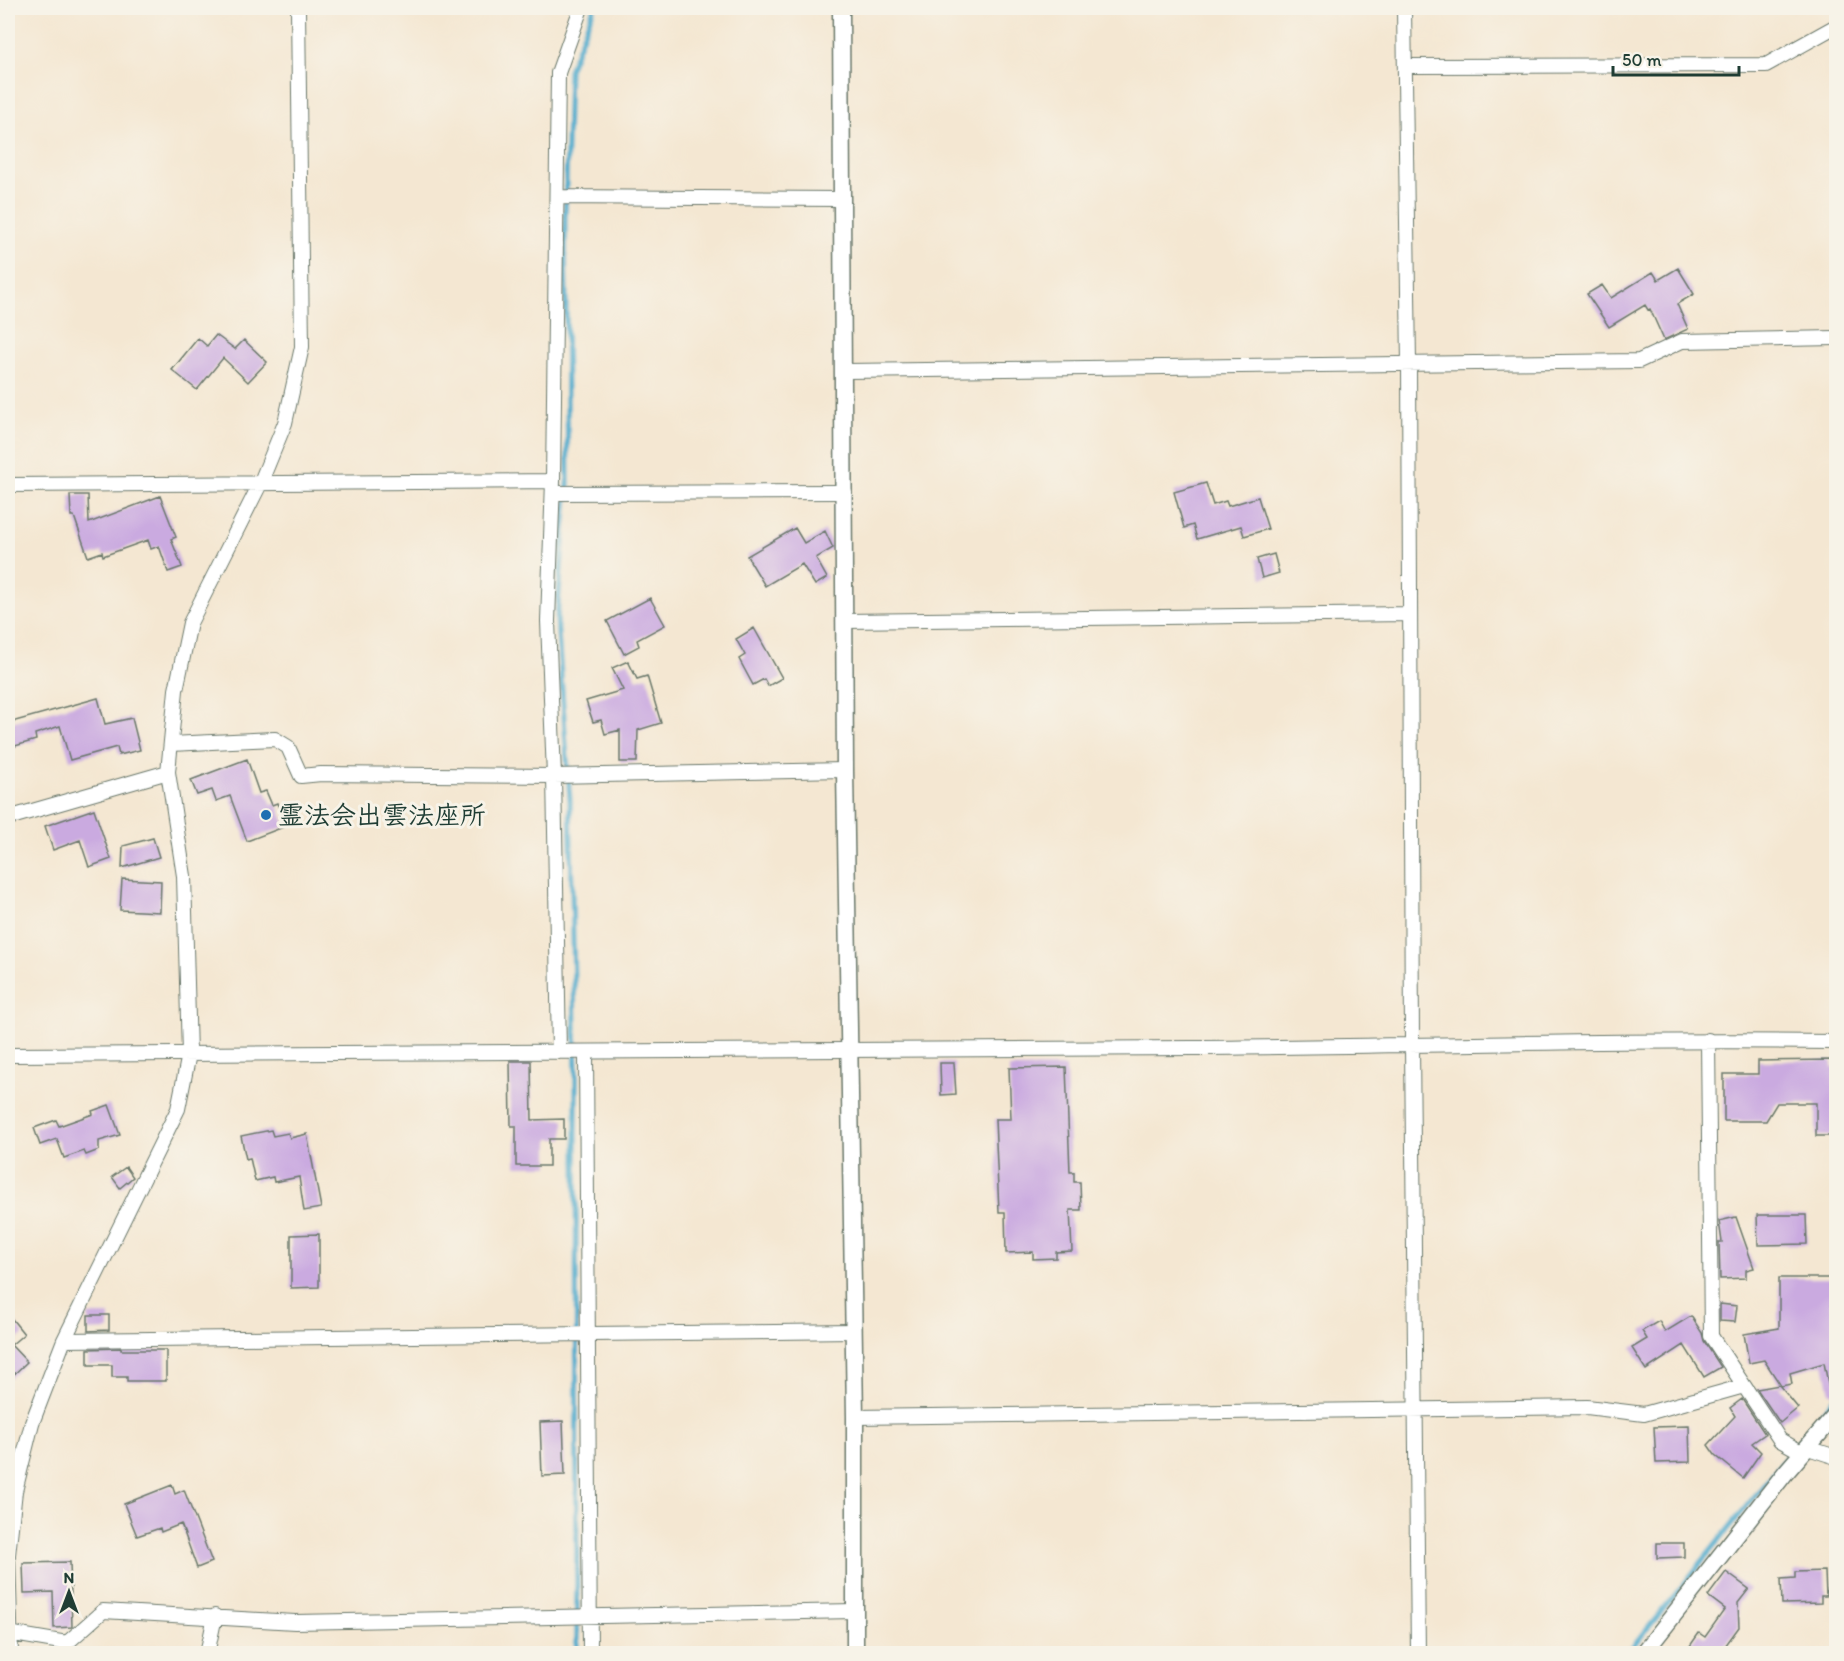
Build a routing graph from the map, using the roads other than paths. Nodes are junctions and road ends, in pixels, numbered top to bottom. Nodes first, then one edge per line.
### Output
1 (298, 8) edge
2 (581, 8) edge
3 (841, 8) edge
4 (1404, 8) edge
5 (1836, 26) edge
6 (1406, 66) junction
7 (557, 197) junction
8 (843, 199) junction
9 (1836, 338) edge
10 (1409, 364) junction
11 (844, 367) junction
12 (260, 484) junction
13 (8, 485) edge
14 (553, 487) junction
15 (844, 492) junction
16 (1409, 614) junction
17 (845, 621) junction
18 (171, 744) junction
19 (845, 770) junction
20 (168, 772) junction
21 (554, 776) junction
22 (8, 818) edge
23 (1708, 1040) junction
24 (1836, 1042) edge
25 (1412, 1046) junction
26 (850, 1051) junction
27 (559, 1052) junction
28 (586, 1052) junction
29 (189, 1054) junction
30 (8, 1055) edge
31 (854, 1331) junction
32 (588, 1335) junction
33 (64, 1340) junction
34 (1744, 1386) junction
35 (1416, 1410) junction
36 (1836, 1414) edge
37 (855, 1417) junction
38 (1805, 1450) junction
39 (1836, 1457) edge
40 (854, 1611) junction
41 (215, 1616) junction
42 (590, 1616) junction
43 (8, 1633) edge
44 (11, 1653) edge
45 (207, 1653) edge
46 (590, 1653) edge
47 (855, 1653) edge
48 (1418, 1653) edge
49 (1643, 1653) edge

1 - 12 street
2 - 7 street
3 - 8 street
4 - 6 street
5 - 6 street
6 - 10 street
7 - 8 street
7 - 14 street
8 - 11 street
9 - 10 street
10 - 11 street
10 - 16 street
11 - 15 street
12 - 13 street
12 - 14 street
12 - 18 street
14 - 15 street
14 - 21 street
15 - 17 street
16 - 17 street
16 - 25 street
17 - 19 street
18 - 20 street
18 - 21 street
19 - 21 street
19 - 26 street
20 - 22 street
20 - 29 street
21 - 27 street
23 - 24 street
23 - 25 street
23 - 34 street
25 - 26 street
25 - 35 street
26 - 28 street
26 - 31 street
27 - 28 street
27 - 29 street
28 - 32 street
29 - 30 street
29 - 33 street
31 - 32 street
31 - 37 street
32 - 33 street
32 - 42 street
33 - 43 street
34 - 35 street
34 - 38 street
35 - 37 street
35 - 48 street
36 - 38 street
37 - 40 street
38 - 39 street
38 - 49 street
40 - 42 street
40 - 47 street
41 - 42 street
41 - 43 street
41 - 45 street
42 - 46 street
43 - 44 street

